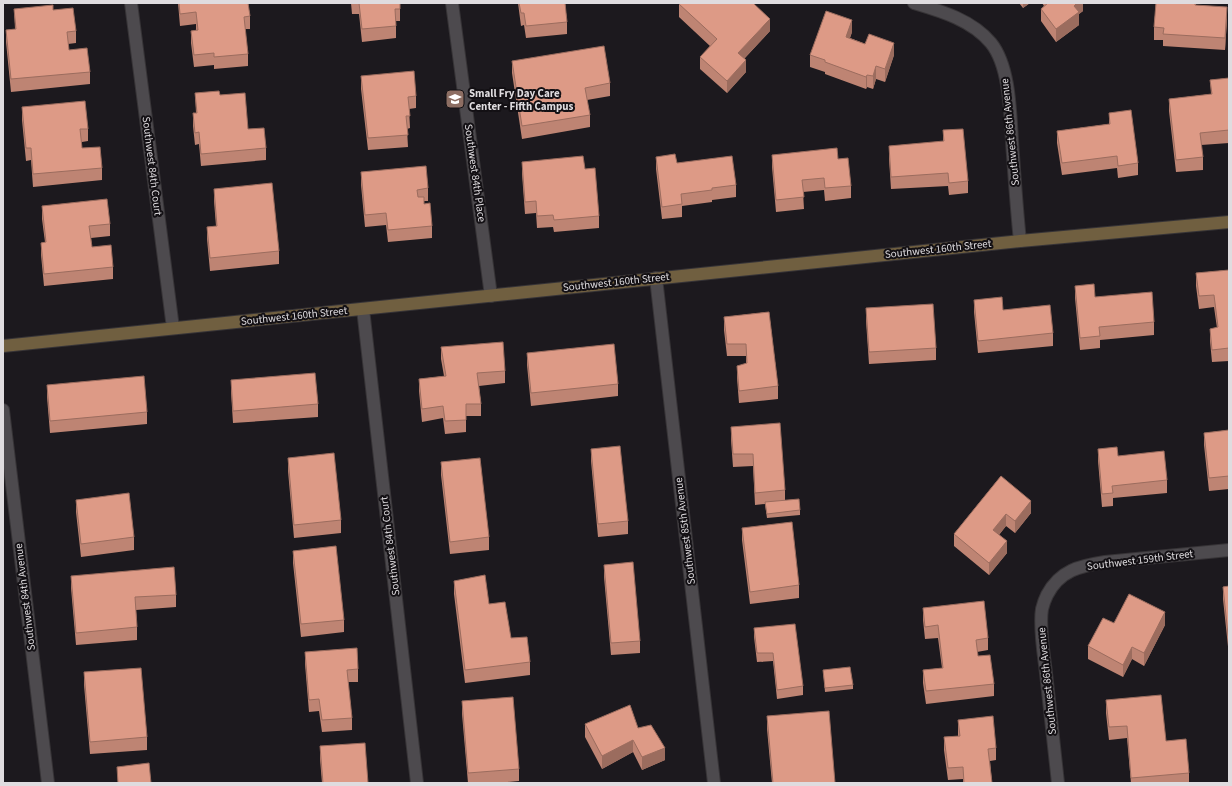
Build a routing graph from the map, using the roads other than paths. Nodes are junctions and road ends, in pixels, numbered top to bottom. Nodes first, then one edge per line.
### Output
1 (131, 3) edge
2 (452, 3) edge
3 (914, 3) edge
4 (1229, 222) edge
5 (1020, 240) junction
6 (656, 278) junction
7 (491, 296) junction
8 (362, 309) junction
9 (173, 328) junction
10 (3, 346) edge
11 (3, 410) edge
12 (1229, 550) edge
13 (1055, 582) joint
14 (48, 783) edge
15 (417, 783) edge
16 (714, 783) edge
17 (1058, 783) edge

1 - 9 street, Southwest 84th Court
2 - 7 street, Southwest 84th Place
3 - 5 street, Southwest 86th Avenue
4 - 5 street, Southwest 160th Street
5 - 6 street, Southwest 160th Street
6 - 7 street, Southwest 160th Street
6 - 16 street, Southwest 85th Avenue
7 - 8 street, Southwest 160th Street
8 - 9 street, Southwest 160th Street
8 - 15 street, Southwest 84th Court
9 - 10 street, Southwest 160th Street
11 - 14 street, Southwest 84th Avenue
12 - 13 street, Southwest 159th Street
13 - 17 street, Southwest 86th Avenue

